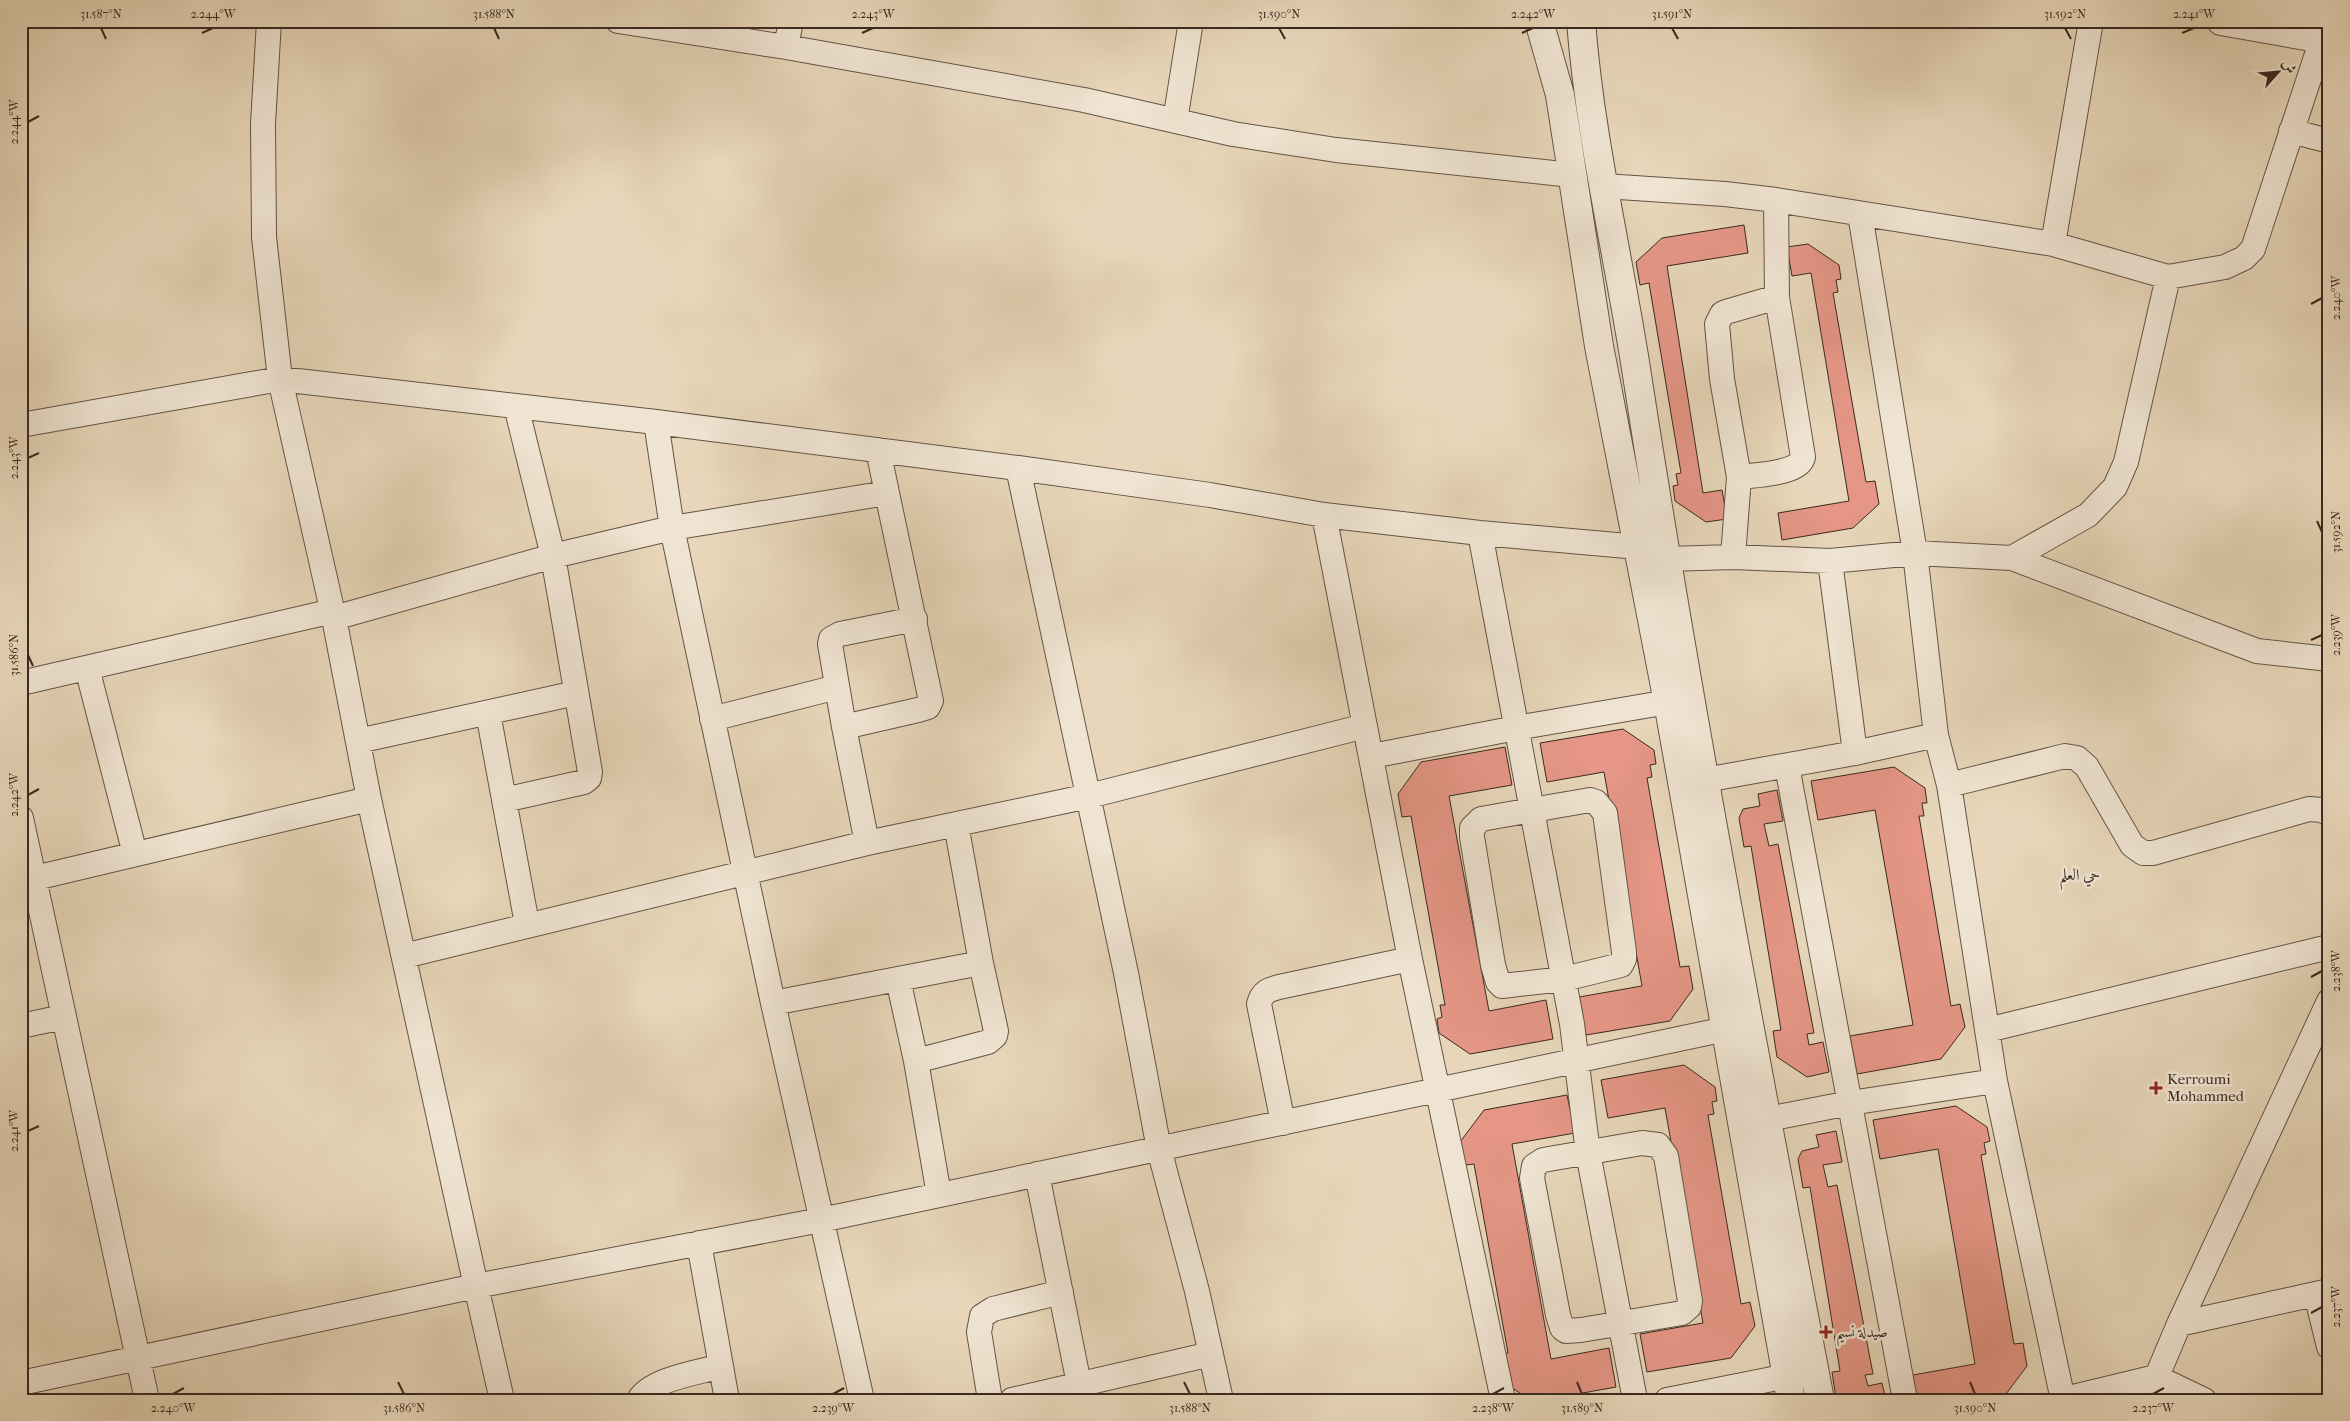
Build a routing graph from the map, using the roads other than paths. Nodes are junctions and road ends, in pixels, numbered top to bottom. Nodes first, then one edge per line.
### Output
1 (269, 21) edge
2 (618, 21) edge
3 (792, 21) edge
4 (1191, 21) edge
5 (1539, 21) edge
6 (1581, 21) edge
7 (2092, 21) edge
8 (2221, 21) edge
9 (2325, 40) edge
10 (786, 47) junction
11 (1174, 121) junction
12 (2290, 131) junction
13 (2329, 141) edge
14 (1572, 175) junction
15 (1604, 186) junction
16 (1776, 200) junction
17 (1860, 214) junction
18 (2053, 244) junction
19 (2168, 277) junction
20 (1777, 298) junction
21 (280, 379) junction
22 (516, 406) junction
23 (656, 422) junction
24 (21, 425) edge
25 (878, 450) junction
26 (1018, 468) junction
27 (1739, 477) junction
28 (887, 492) junction
29 (1324, 514) junction
30 (672, 528) junction
31 (1480, 533) junction
32 (1639, 547) junction
33 (1915, 553) junction
34 (553, 556) junction
35 (1733, 557) junction
36 (2012, 558) junction
37 (1667, 559) junction
38 (1830, 561) junction
39 (334, 614) junction
40 (914, 619) junction
41 (2329, 659) edge
42 (87, 668) junction
43 (21, 684) edge
44 (837, 687) junction
45 (576, 693) junction
46 (1668, 702) junction
47 (488, 713) junction
48 (712, 719) junction
49 (1365, 726) junction
50 (844, 727) junction
51 (1516, 728) junction
52 (1936, 735) junction
53 (358, 741) junction
54 (1855, 753) junction
55 (1372, 756) junction
56 (1787, 766) junction
57 (1705, 780) junction
58 (1949, 784) junction
59 (1089, 796) junction
60 (369, 799) junction
61 (504, 800) junction
62 (1531, 811) junction
63 (2329, 814) edge
64 (21, 818) edge
65 (956, 824) junction
66 (867, 843) junction
67 (135, 854) junction
68 (745, 872) junction
69 (35, 878) junction
70 (528, 924) junction
71 (2329, 948) edge
72 (404, 956) junction
73 (1410, 959) junction
74 (981, 963) junction
75 (898, 979) junction
76 (1564, 979) junction
77 (2329, 1001) edge
78 (773, 1003) junction
79 (63, 1017) junction
80 (21, 1026) edge
81 (1726, 1029) junction
82 (1987, 1030) junction
83 (1577, 1059) junction
84 (916, 1062) junction
85 (1745, 1066) junction
86 (1995, 1080) junction
87 (1438, 1089) junction
88 (1850, 1104) junction
89 (1768, 1119) junction
90 (1283, 1122) junction
91 (1159, 1149) junction
92 (1588, 1153) junction
93 (1037, 1174) junction
94 (939, 1195) junction
95 (821, 1220) junction
96 (699, 1243) junction
97 (476, 1286) junction
98 (1061, 1292) junction
99 (2323, 1293) edge
100 (1621, 1323) junction
101 (2179, 1324) junction
102 (2329, 1347) edge
103 (1211, 1354) junction
104 (138, 1360) junction
105 (720, 1366) junction
106 (2156, 1377) junction
107 (21, 1383) edge
108 (1079, 1384) junction
109 (1817, 1387) edge
110 (1789, 1388) edge
111 (147, 1400) edge
112 (502, 1400) edge
113 (639, 1400) edge
114 (726, 1400) edge
115 (862, 1400) edge
116 (990, 1400) edge
117 (1012, 1400) edge
118 (1221, 1400) edge
119 (1503, 1400) edge
120 (1635, 1400) edge
121 (1667, 1400) edge
122 (1905, 1400) edge
123 (2062, 1400) edge
124 (2147, 1400) edge
125 (2204, 1400) edge

1 - 21 street
2 - 10 street
3 - 10 street
4 - 11 street
5 - 14 street
6 - 15 street
7 - 18 street
8 - 9 street
9 - 12 street
10 - 11 street
11 - 14 street
12 - 13 street
12 - 19 street
14 - 32 street
15 - 16 street
15 - 37 street
16 - 17 street
16 - 20 street
17 - 18 street
17 - 33 street
18 - 19 street
19 - 36 street
20 - 27 street
20 - 27 street
21 - 22 street
21 - 24 street
21 - 39 street
22 - 23 street
22 - 34 street
23 - 25 street
23 - 30 street
25 - 26 street
25 - 28 street
26 - 29 street
26 - 59 street
27 - 35 street
28 - 30 street
28 - 40 street
29 - 31 street
29 - 49 street
30 - 34 street
30 - 48 street
31 - 32 street
31 - 51 street
32 - 46 street
33 - 36 street
33 - 38 street
33 - 52 street
34 - 39 street
34 - 45 street
35 - 37 street
35 - 38 street
36 - 41 street
37 - 57 street
38 - 54 street
39 - 42 street
39 - 53 street
40 - 44 street
40 - 50 street
42 - 43 street
42 - 67 street
44 - 48 street
44 - 50 street
45 - 47 street
45 - 61 street
46 - 51 street
46 - 81 street
47 - 53 street
47 - 61 street
48 - 68 street
49 - 55 street
49 - 59 street
50 - 66 street
51 - 55 street
51 - 62 street
52 - 54 street
52 - 58 street
53 - 60 street
54 - 56 street
55 - 73 street
56 - 57 street
56 - 88 street
57 - 85 street
58 - 63 street
58 - 82 street
59 - 65 street
59 - 91 street
60 - 67 street
60 - 72 street
61 - 70 street
62 - 76 street
62 - 76 street
62 - 76 street
64 - 69 street
65 - 66 street
65 - 74 street
66 - 68 street
67 - 69 street
68 - 70 street
68 - 78 street
69 - 79 street
70 - 72 street
71 - 82 street
72 - 97 street
73 - 87 street
73 - 90 street
74 - 75 street
74 - 84 street
75 - 78 street
75 - 84 street
76 - 83 street
77 - 101 street
78 - 95 street
79 - 80 street
79 - 104 street
81 - 83 street
81 - 85 street
82 - 86 street
83 - 87 street
83 - 92 street
84 - 94 street
85 - 89 street
85 - 110 street
86 - 88 street
86 - 123 street
87 - 90 street
87 - 119 street
88 - 89 street
88 - 122 street
89 - 109 street
90 - 91 street
91 - 93 street
91 - 103 street
92 - 100 street
92 - 100 street
92 - 100 street
93 - 94 street
93 - 98 street
94 - 95 street
95 - 96 street
95 - 115 street
96 - 97 street
96 - 105 street
97 - 104 street
97 - 112 street
98 - 108 street
98 - 116 street
99 - 101 street
99 - 102 street
100 - 120 street
101 - 106 street
103 - 108 street
103 - 118 street
104 - 107 street
104 - 111 street
105 - 113 street
105 - 114 street
106 - 123 street
106 - 124 street
106 - 125 street
108 - 117 street
109 - 110 street
110 - 121 street

